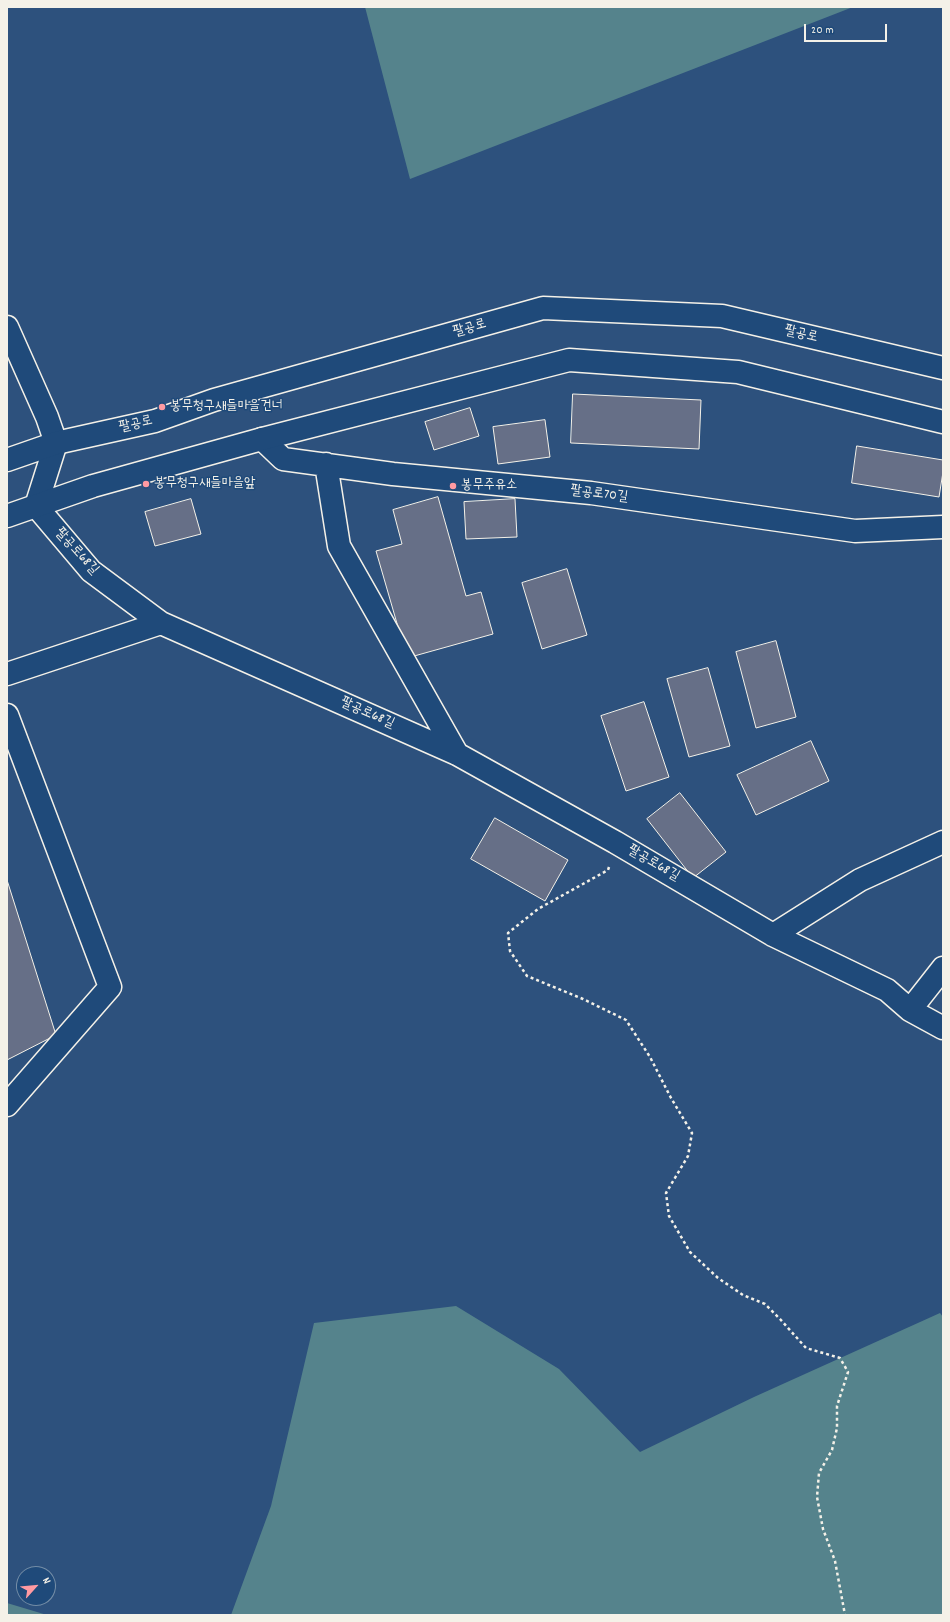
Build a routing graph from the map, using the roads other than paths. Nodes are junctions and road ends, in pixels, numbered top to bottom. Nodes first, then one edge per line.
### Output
1 (7, 327) edge
2 (943, 368) edge
3 (943, 422) edge
4 (262, 439) junction
5 (56, 443) junction
6 (7, 460) edge
7 (326, 464) junction
8 (36, 506) junction
9 (7, 516) edge
10 (943, 527) edge
11 (161, 622) junction
12 (7, 674) edge
13 (7, 715) edge
14 (457, 754) junction
15 (943, 842) edge
16 (774, 935) junction
17 (943, 968) edge
18 (910, 1010) junction
19 (943, 1028) edge
20 (7, 1105) edge

1 - 5 street
2 - 5 street, 팔공로
3 - 4 street
4 - 7 street, 팔공로70길
4 - 8 street
5 - 6 street, 팔공로
5 - 8 street
7 - 10 street, 팔공로70길
7 - 14 street
8 - 9 street
8 - 11 street, 팔공로68길
11 - 12 street
11 - 14 street, 팔공로68길
13 - 20 street
14 - 16 street, 팔공로68길
15 - 16 street
16 - 18 street, 팔공로68길
17 - 18 street
18 - 19 street, 팔공로68길

